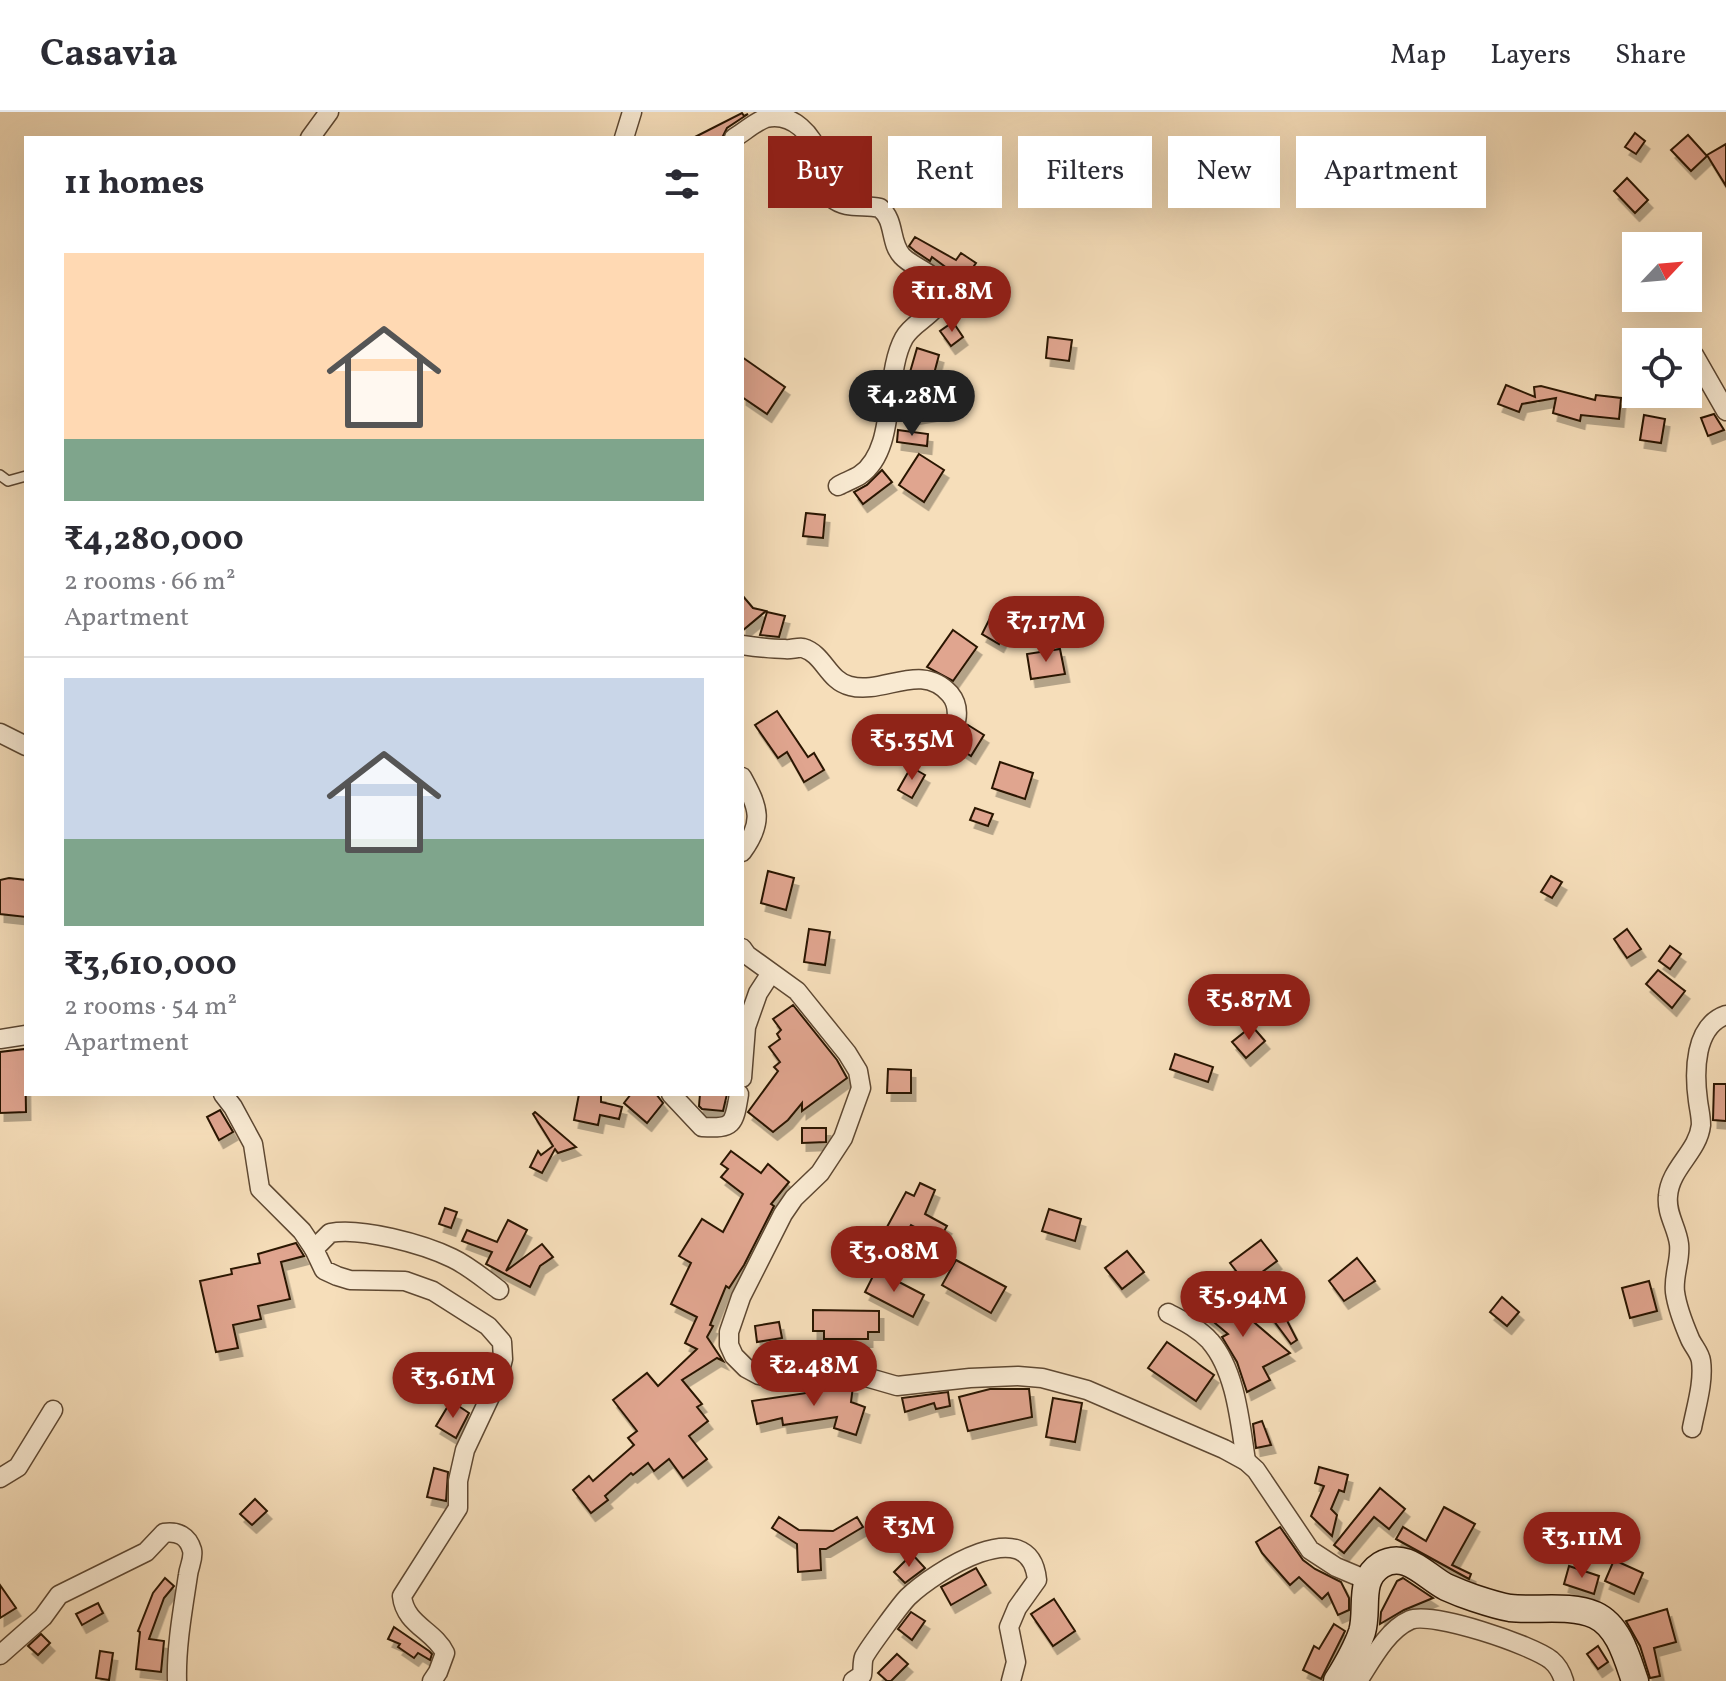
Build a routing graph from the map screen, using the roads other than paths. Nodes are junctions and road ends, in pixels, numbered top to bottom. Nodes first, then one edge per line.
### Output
1 (329, 112) edge
2 (632, 112) edge
3 (311, 136) edge
4 (625, 136) edge
5 (737, 136) edge
6 (1702, 369) edge
7 (1726, 411) edge
8 (0, 475) edge
9 (24, 477) edge
10 (838, 486) dead end
11 (744, 645) edge
12 (0, 733) edge
13 (24, 745) edge
14 (944, 751) dead end
15 (744, 781) edge
16 (744, 849) edge
17 (744, 950) edge
18 (771, 973) junction
19 (1726, 1015) edge
20 (24, 1035) edge
21 (0, 1039) edge
22 (744, 1052) edge
23 (225, 1096) edge
24 (673, 1096) edge
25 (739, 1096) edge
26 (314, 1249) junction
27 (499, 1290) dead end
28 (1168, 1313) dead end
29 (53, 1410) dead end
30 (1692, 1428) dead end
31 (1246, 1461) junction
32 (0, 1478) edge
33 (1367, 1580) junction
34 (0, 1655) edge
35 (177, 1681) edge
36 (432, 1681) edge
37 (853, 1681) edge
38 (1011, 1681) edge
39 (1337, 1681) edge
40 (1358, 1681) edge
41 (1564, 1681) edge
42 (1635, 1681) edge

1 - 3 street
2 - 4 street
5 - 10 street
6 - 7 street
8 - 9 lane
11 - 14 street
12 - 13 street
15 - 16 street
17 - 18 street
18 - 22 street
18 - 31 street
19 - 30 street
20 - 21 street
23 - 26 street
24 - 25 street
26 - 27 street
26 - 36 street
28 - 31 street
29 - 32 street
31 - 33 street
33 - 39 street
33 - 42 street
34 - 35 street
37 - 38 street
40 - 41 street

